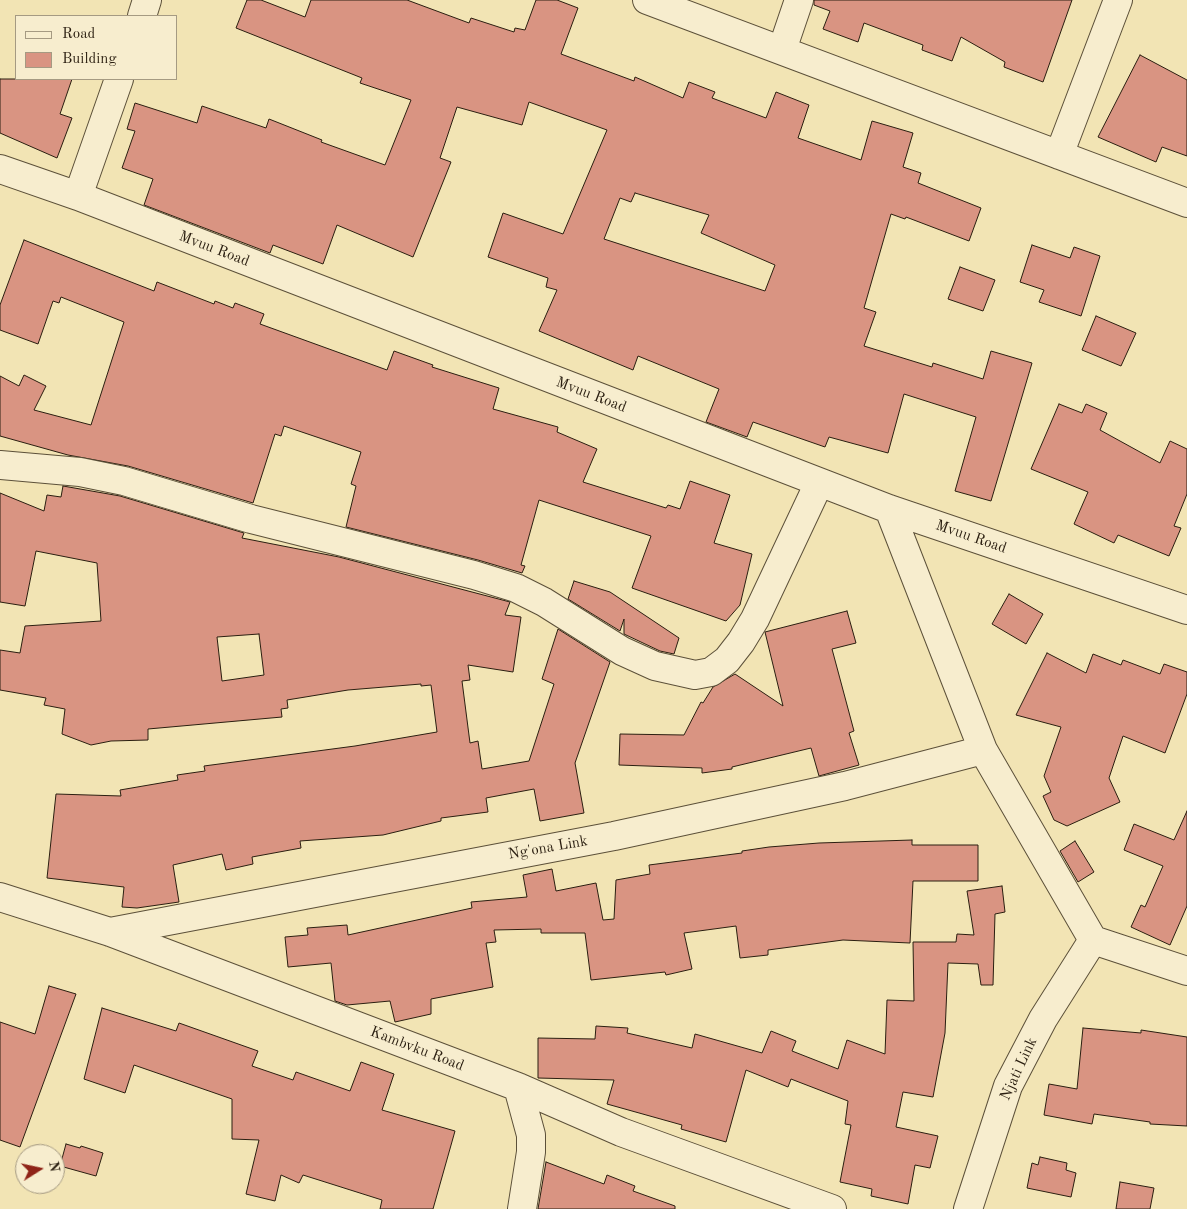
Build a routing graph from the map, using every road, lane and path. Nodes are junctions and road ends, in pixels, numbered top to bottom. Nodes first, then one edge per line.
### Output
1 (147, 0) edge
2 (647, 0) edge
3 (799, 0) edge
4 (1118, 0) edge
5 (142, 15) edge
6 (782, 50) junction
7 (119, 80) edge
8 (1059, 155) junction
9 (0, 169) edge
10 (78, 196) junction
11 (1187, 203) edge
12 (0, 465) edge
13 (819, 483) junction
14 (889, 509) junction
15 (1187, 610) edge
16 (983, 750) junction
17 (0, 897) edge
18 (110, 932) junction
19 (1093, 940) junction
20 (1187, 971) edge
21 (518, 1087) junction
22 (522, 1209) edge
23 (832, 1209) edge
24 (968, 1209) edge

1 - 5 street
2 - 6 street
3 - 6 street
4 - 8 street
6 - 8 street
7 - 10 street
8 - 11 street
9 - 10 street, Mvuu Road
10 - 13 street, Mvuu Road
12 - 13 street
13 - 14 street, Mvuu Road
14 - 15 street, Mvuu Road
14 - 16 street
16 - 18 street, Ng'ona Link
16 - 19 street
17 - 18 street, Kambvku Road
18 - 21 street, Kambvku Road
19 - 20 street
19 - 24 street, Njati Link
21 - 22 street
21 - 23 street, Kambvku Road

